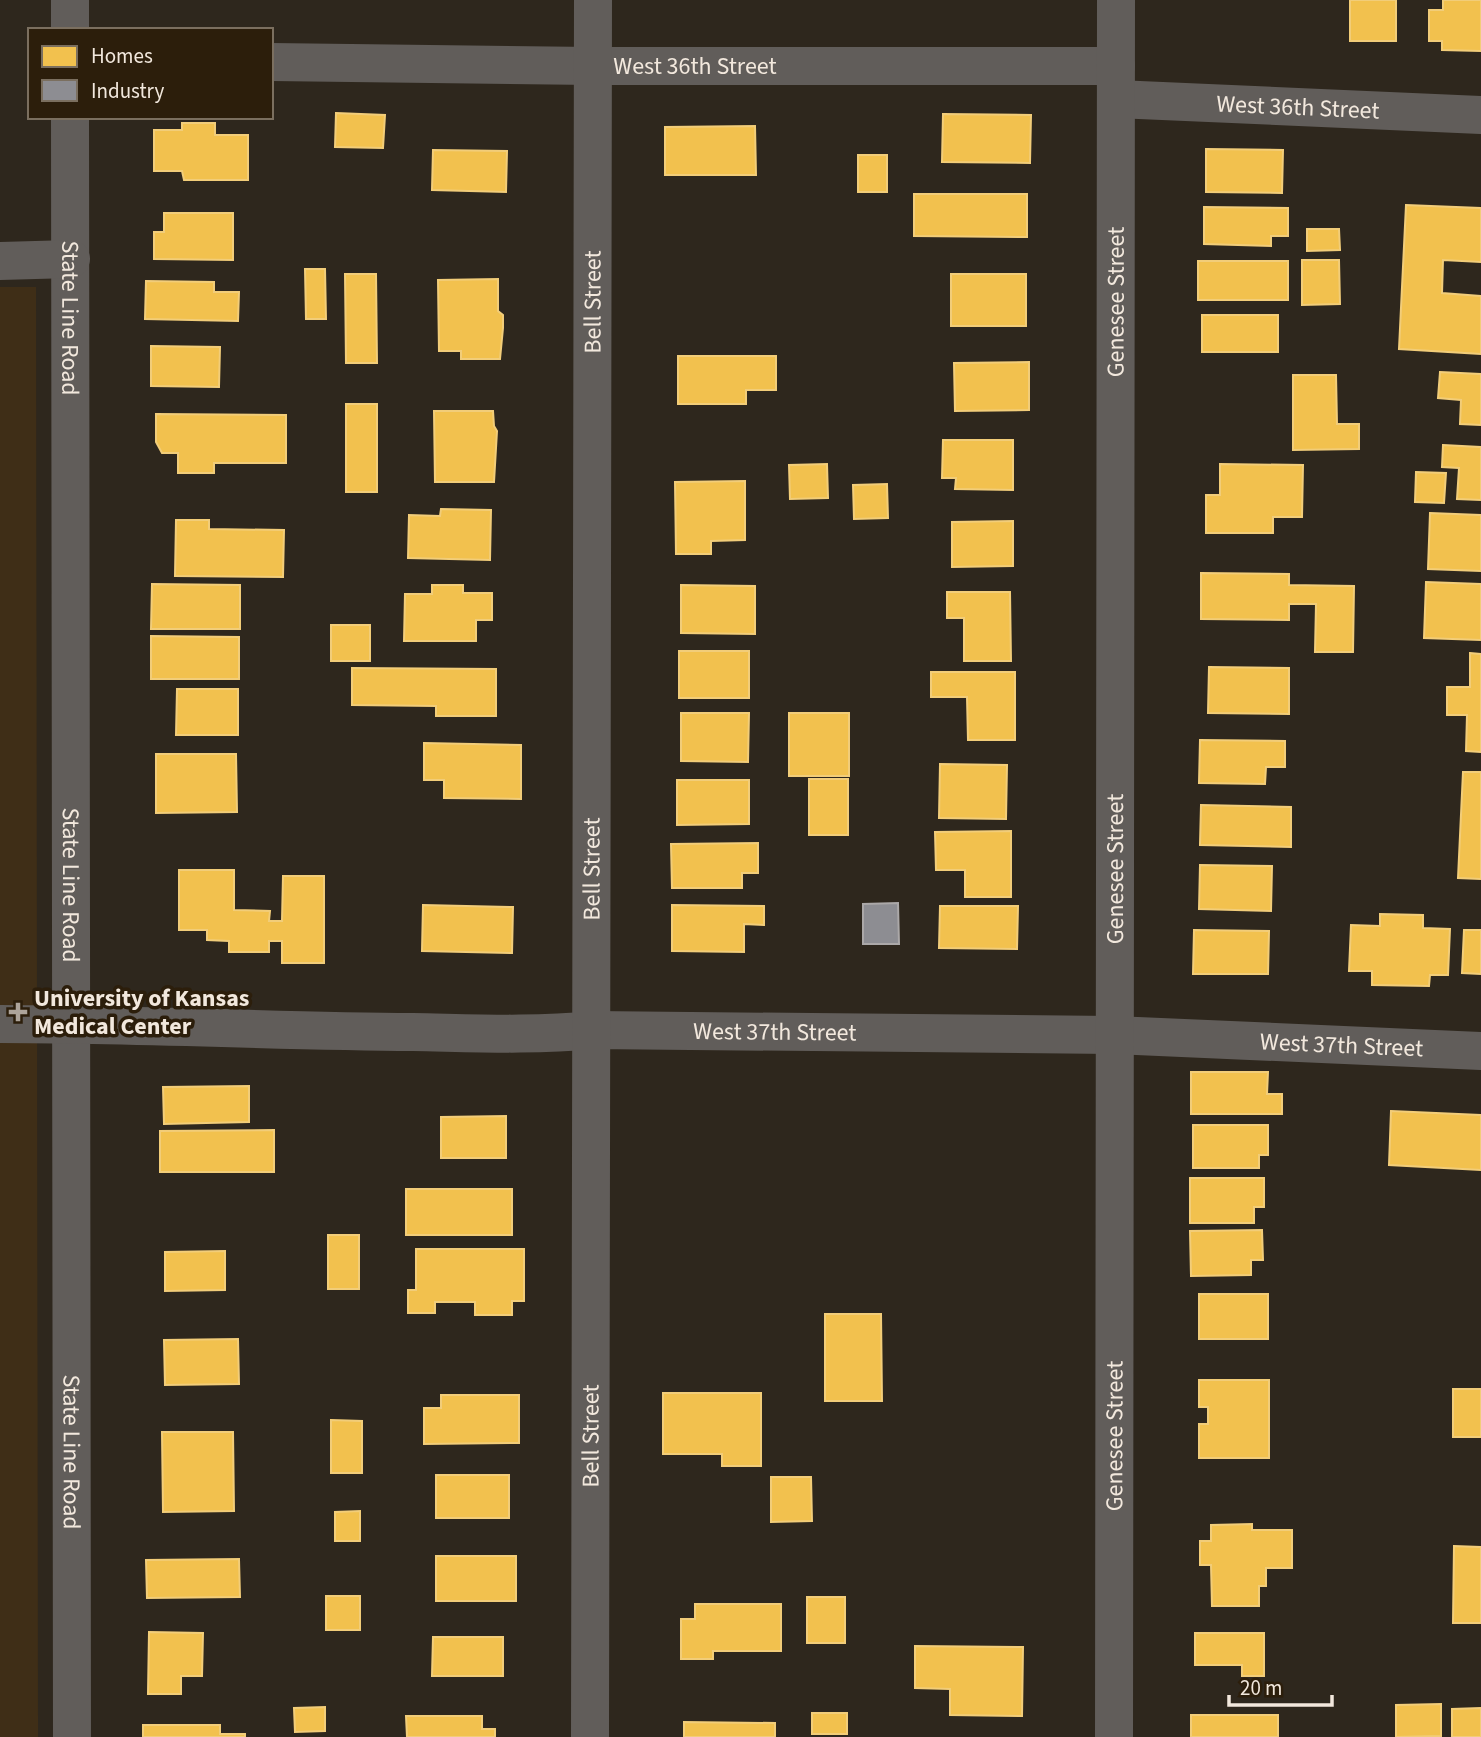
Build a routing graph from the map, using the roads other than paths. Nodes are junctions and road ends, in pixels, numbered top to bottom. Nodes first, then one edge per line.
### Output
1 (70, 0) edge
2 (593, 0) edge
3 (1116, 0) edge
4 (69, 28) edge
5 (273, 62) edge
6 (593, 66) junction
7 (1116, 83) junction
8 (1481, 115) edge
9 (70, 119) edge
10 (71, 259) junction
11 (0, 261) edge
12 (69, 1023) junction
13 (0, 1024) edge
14 (593, 1030) junction
15 (1114, 1035) junction
16 (1481, 1051) edge
17 (72, 1737) edge
18 (590, 1737) edge
19 (1114, 1737) edge

1 - 4 street
2 - 6 street, Bell Street
3 - 7 street, Genesee Street
5 - 6 street, West 36th Street
6 - 7 street, West 36th Street
6 - 14 street, Bell Street
7 - 8 street, West 36th Street
7 - 15 street, Genesee Street
9 - 10 street, State Line Road
10 - 11 street
10 - 12 street, State Line Road
12 - 13 street, West 37th Street
12 - 14 street, West 37th Street
12 - 17 street, State Line Road
14 - 15 street, West 37th Street
14 - 18 street, Bell Street
15 - 16 street, West 37th Street
15 - 19 street, Genesee Street

